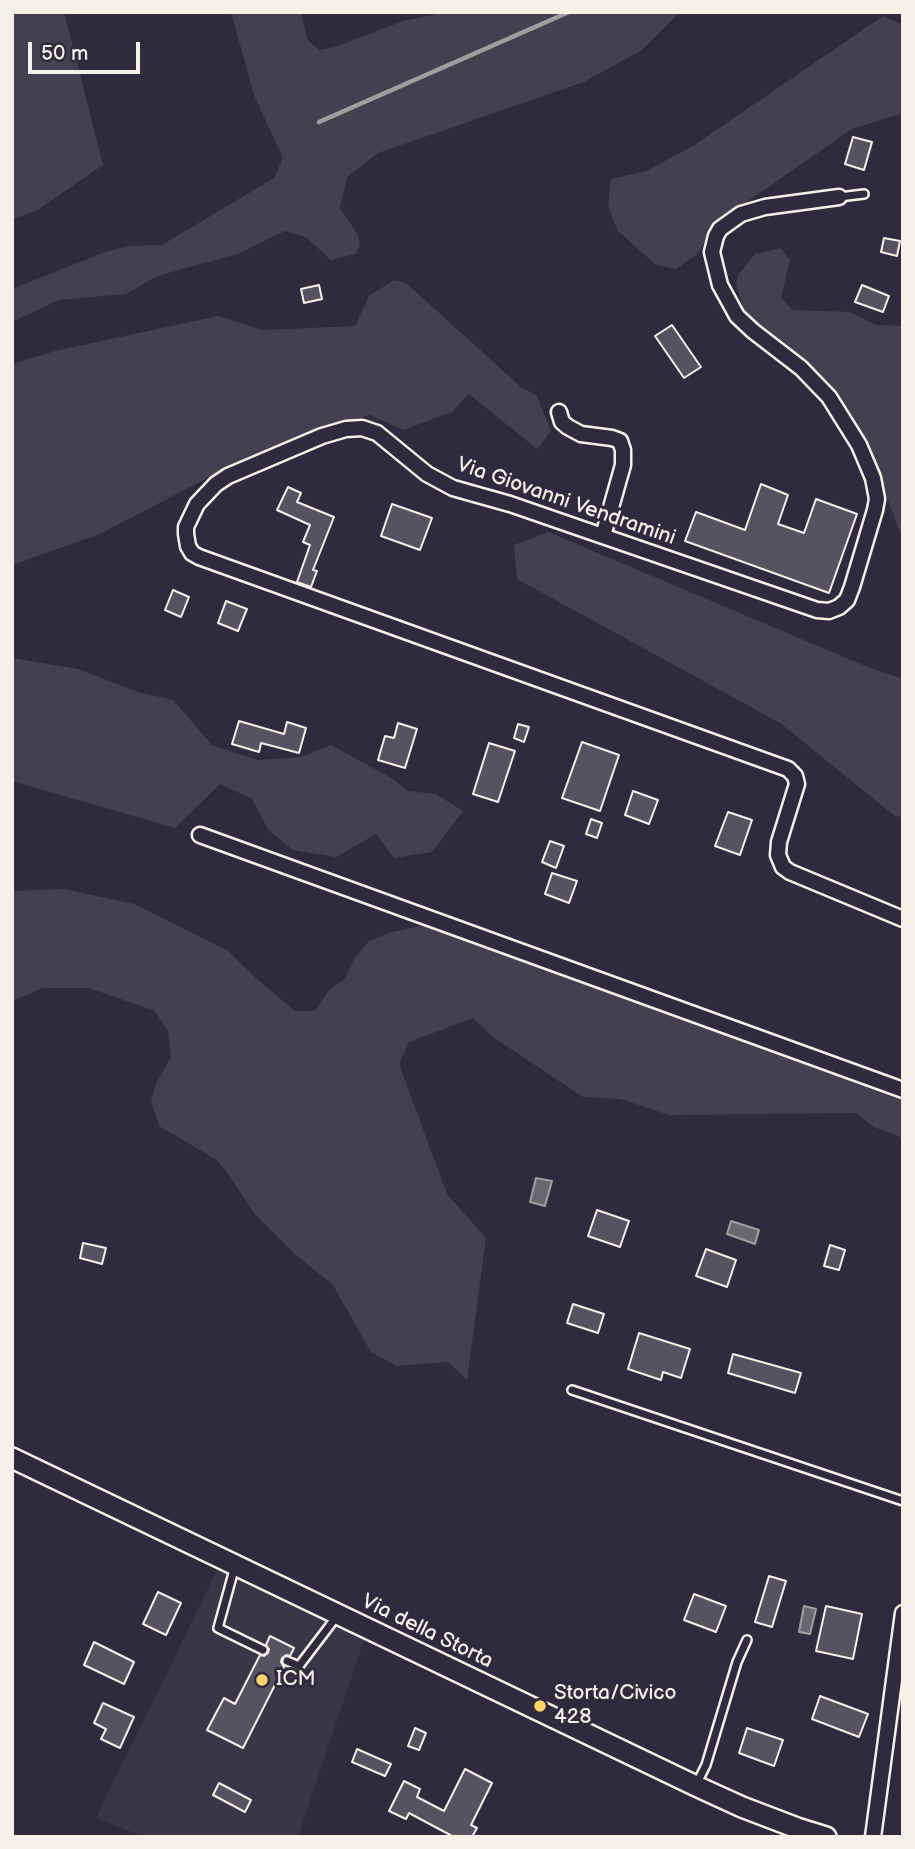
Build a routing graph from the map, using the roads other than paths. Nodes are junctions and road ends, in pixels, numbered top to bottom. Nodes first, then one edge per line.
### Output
1 (864, 194) dead end
2 (839, 197) joint
3 (559, 412) dead end
4 (603, 536) junction
5 (200, 835) dead end
6 (903, 919) edge
7 (903, 1090) edge
8 (572, 1390) dead end
9 (12, 1458) edge
10 (903, 1501) edge
11 (235, 1565) junction
12 (903, 1613) edge
13 (338, 1614) junction
14 (747, 1640) dead end
15 (263, 1650) dead end
16 (287, 1661) dead end
17 (696, 1786) junction
18 (826, 1837) edge
19 (873, 1837) edge

1 - 2 lane
2 - 4 street, Via Giovanni Vendramini
3 - 4 street
4 - 6 street, Via Giovanni Vendramini
5 - 7 street
8 - 10 lane
9 - 11 main road, Via della Storta
11 - 13 main road, Via della Storta
11 - 15 lane
12 - 19 street
13 - 16 lane
13 - 17 main road, Via della Storta
14 - 17 lane
17 - 18 main road, Via della Storta

